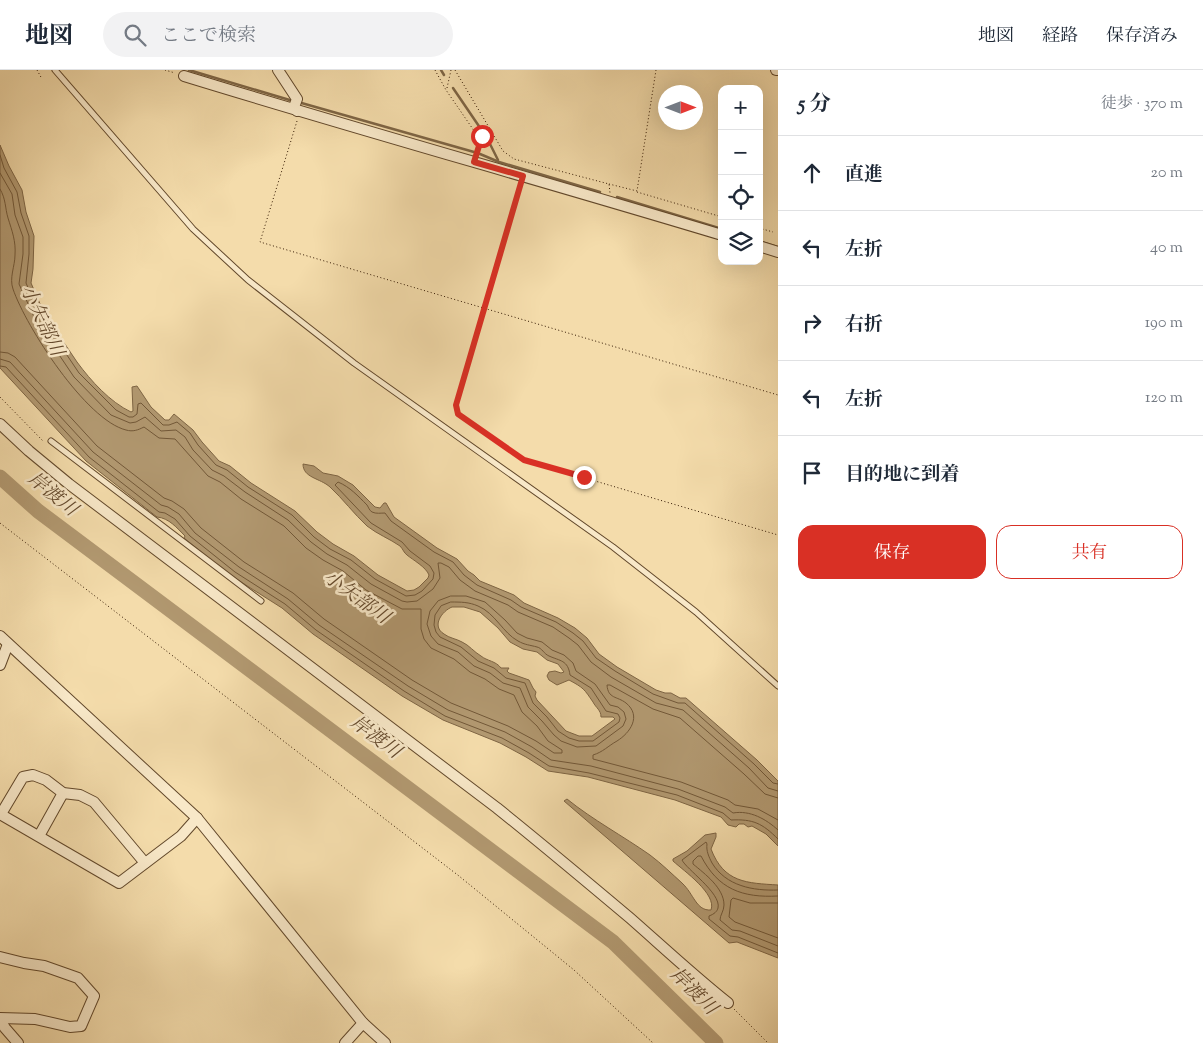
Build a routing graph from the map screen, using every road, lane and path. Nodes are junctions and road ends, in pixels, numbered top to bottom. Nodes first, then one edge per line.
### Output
1 (37, 70) edge
2 (55, 70) edge
3 (165, 70) edge
4 (278, 70) edge
5 (435, 70) edge
6 (452, 70) edge
7 (455, 70) edge
8 (656, 70) edge
9 (184, 76) joint
10 (42, 79) dead end
11 (447, 88) junction
12 (296, 105) junction
13 (491, 130) junction
14 (479, 138) junction
15 (474, 162) junction
16 (523, 176) junction
17 (609, 184) junction
18 (637, 192) junction
19 (611, 201) junction
20 (718, 216) edge
21 (763, 229) edge
22 (773, 232) dead end
23 (718, 234) edge
24 (763, 247) edge
25 (778, 252) edge
26 (484, 309) junction
27 (778, 395) edge
28 (0, 397) edge
29 (0, 424) edge
30 (51, 441) joint
31 (0, 523) edge
32 (778, 535) edge
33 (261, 601) dead end
34 (4, 640) edge
35 (0, 665) edge
36 (778, 686) edge
37 (63, 793) junction
38 (1, 814) edge
39 (197, 818) junction
40 (38, 836) junction
41 (145, 863) junction
42 (0, 957) edge
43 (728, 1003) joint
44 (0, 1019) edge
45 (363, 1024) junction
46 (18, 1043) edge
47 (345, 1043) edge
48 (385, 1043) edge
49 (653, 1043) edge
50 (768, 1043) edge

1 - 10 path
2 - 36 lane
3 - 9 path
4 - 12 street
5 - 11 path
6 - 11 path
7 - 13 path
8 - 18 path
9 - 12 street
11 - 14 path
12 - 15 street
12 - 26 path
13 - 14 path
13 - 17 path
14 - 15 path
15 - 16 street
16 - 19 street
16 - 26 path
17 - 18 path
17 - 19 path
18 - 20 path
19 - 23 street
21 - 22 path
24 - 25 street
26 - 27 path
26 - 32 path
28 - 30 path
29 - 43 street
30 - 33 lane
31 - 49 path
34 - 35 street
34 - 39 street
37 - 38 street
37 - 40 street
37 - 41 street
38 - 40 street
39 - 41 street
39 - 45 street
40 - 41 street
42 - 44 street
43 - 50 path
44 - 46 street
45 - 47 street
45 - 48 street

